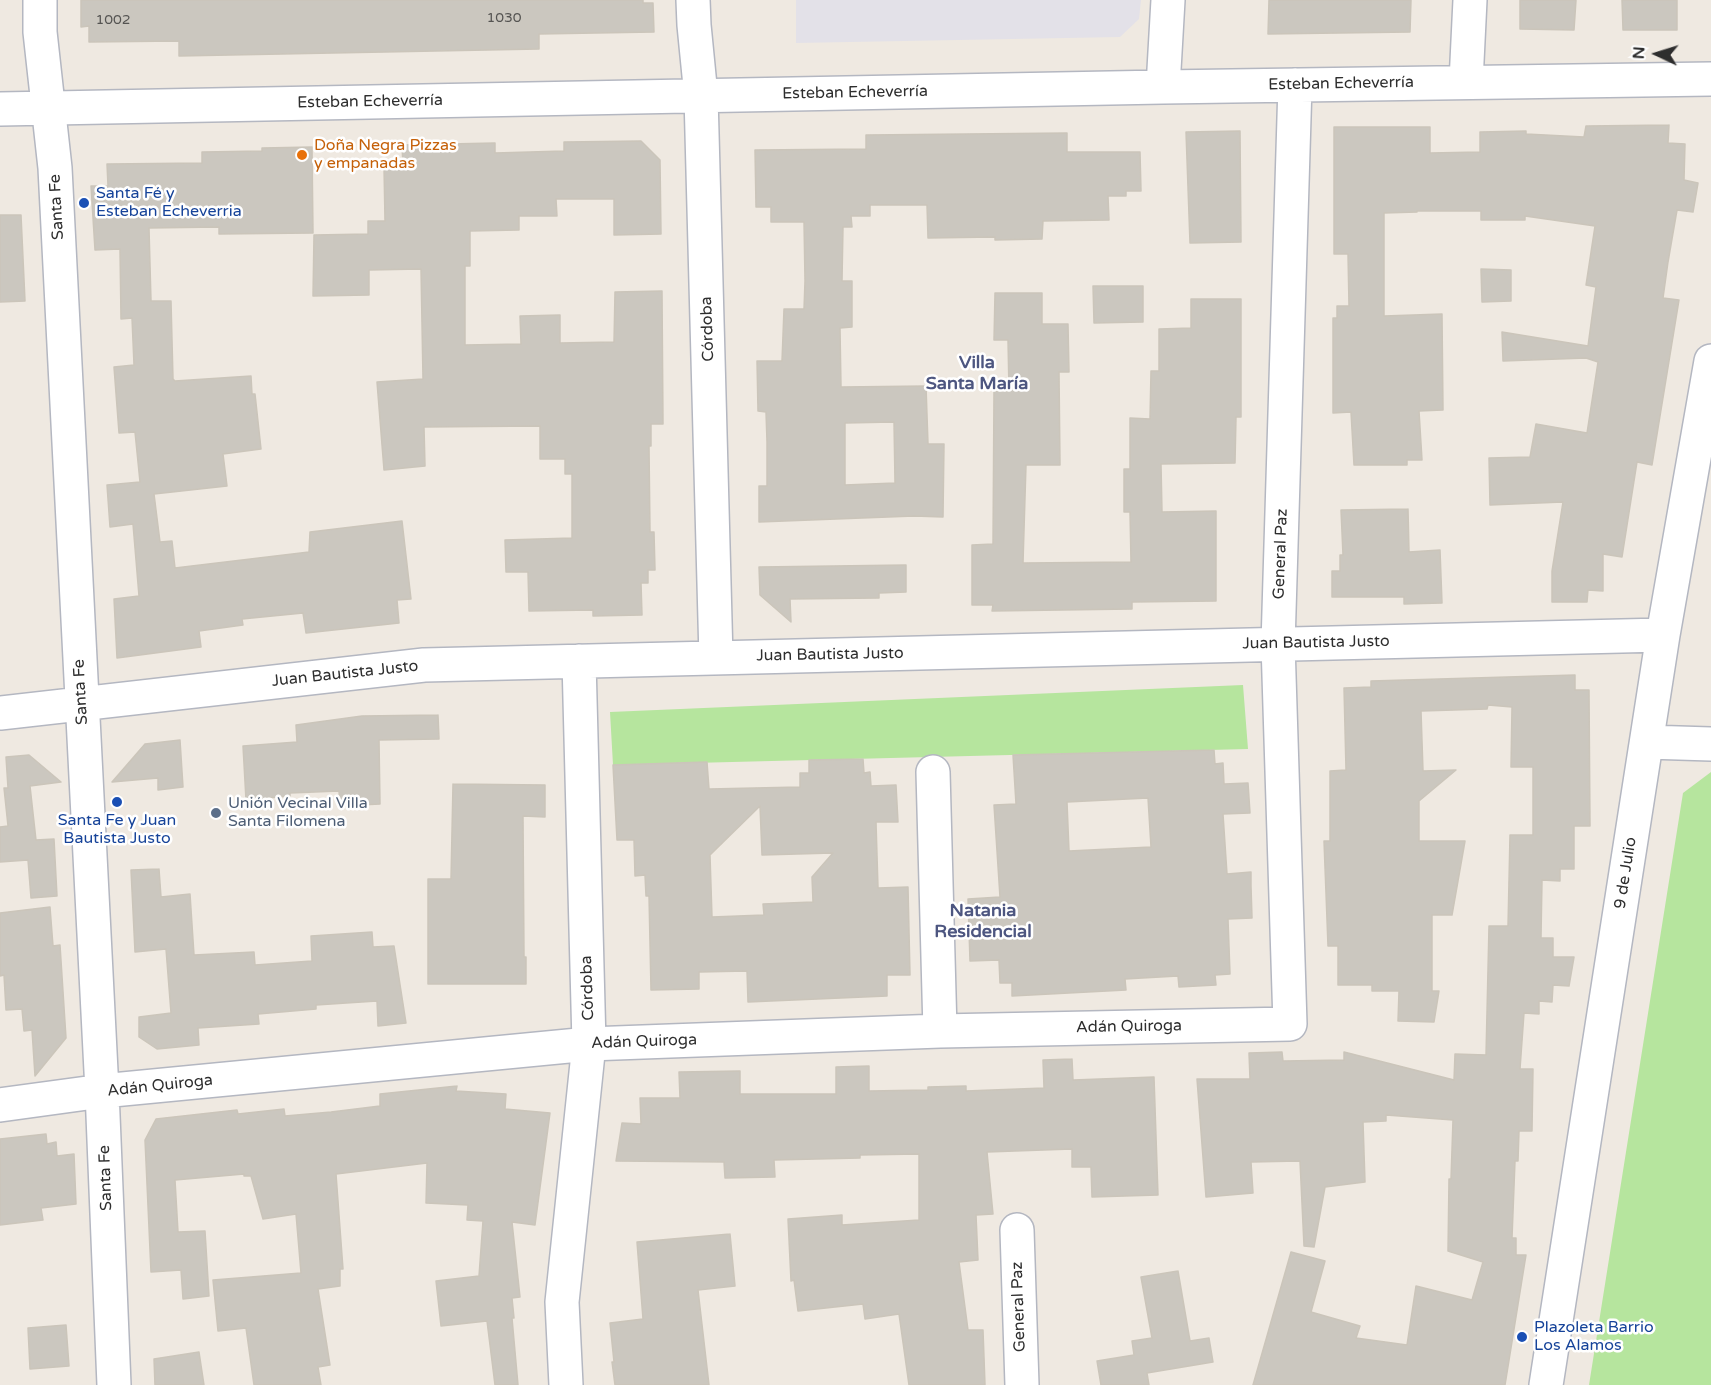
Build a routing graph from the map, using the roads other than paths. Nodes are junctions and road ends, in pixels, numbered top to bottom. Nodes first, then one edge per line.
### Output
1 (40, 0) edge
2 (693, 0) edge
3 (1168, 0) edge
4 (1470, 0) edge
5 (1711, 79) edge
6 (1466, 82) junction
7 (1294, 85) junction
8 (1163, 87) junction
9 (701, 96) junction
10 (48, 108) junction
11 (0, 109) edge
12 (1711, 361) edge
13 (1706, 426) edge
14 (1663, 635) junction
15 (1278, 644) junction
16 (716, 658) junction
17 (579, 661) junction
18 (82, 704) junction
19 (0, 713) edge
20 (1647, 742) junction
21 (1711, 744) edge
22 (933, 772) dead end
23 (1290, 1024) joint
24 (940, 1030) junction
25 (589, 1044) junction
26 (102, 1092) junction
27 (0, 1104) edge
28 (1017, 1230) dead end
29 (114, 1385) edge
30 (566, 1385) edge
31 (1022, 1385) edge
32 (1546, 1385) edge

1 - 10 street, Santa Fe
2 - 9 street, Córdoba
3 - 8 street
4 - 6 street
5 - 6 street, Esteban Echeverría
6 - 7 street, Esteban Echeverría
7 - 8 street, Esteban Echeverría
7 - 15 street, General Paz
8 - 9 street, Esteban Echeverría
9 - 10 street, Esteban Echeverría
9 - 16 street, Córdoba
10 - 11 street, Esteban Echeverría
10 - 18 street, Santa Fe
12 - 13 street, 9 de Julio
13 - 14 street, 9 de Julio
14 - 15 street, Juan Bautista Justo
14 - 20 street, 9 de Julio
15 - 16 street, Juan Bautista Justo
15 - 23 street, General Paz
16 - 17 street, Juan Bautista Justo
17 - 18 street, Juan Bautista Justo
17 - 25 street, Córdoba
18 - 19 street, Juan Bautista Justo
18 - 26 street, Santa Fe
20 - 21 street
20 - 32 street, 9 de Julio
22 - 24 street
23 - 24 street, Adán Quiroga
24 - 25 street, Adán Quiroga
25 - 26 street, Adán Quiroga
25 - 30 street, Córdoba
26 - 27 street, Adán Quiroga
26 - 29 street, Santa Fe
28 - 31 street, General Paz

